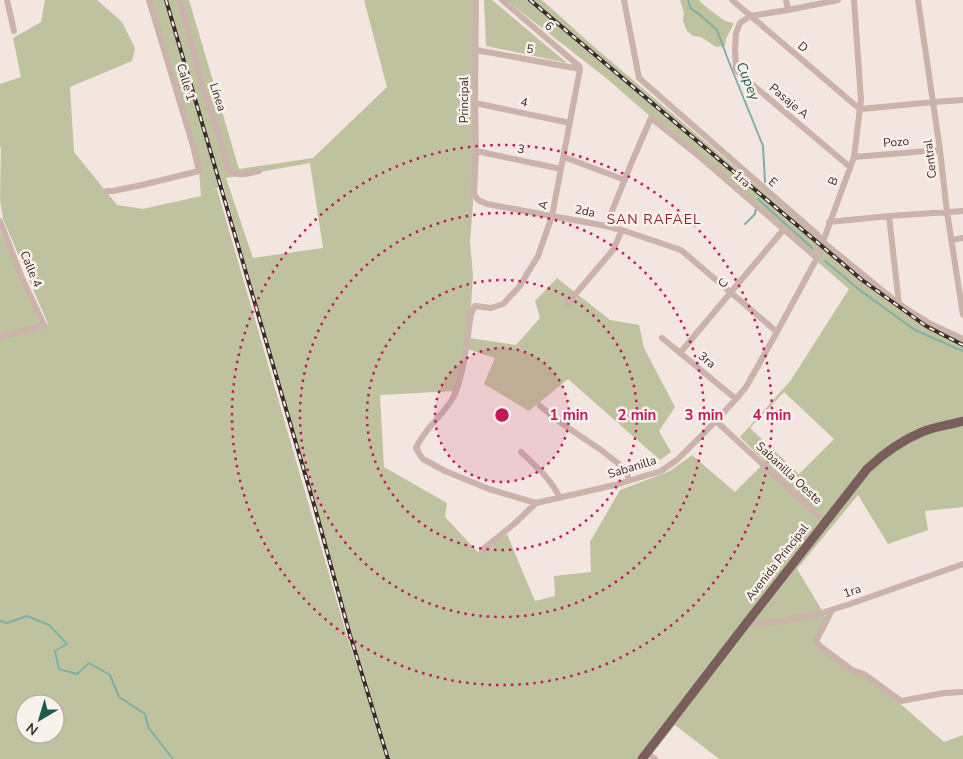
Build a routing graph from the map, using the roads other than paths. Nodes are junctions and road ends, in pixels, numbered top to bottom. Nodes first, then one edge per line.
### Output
1 (7, 0) edge
2 (149, 0) edge
3 (180, 0) edge
4 (476, 0) edge
5 (502, 0) edge
6 (624, 0) edge
7 (732, 0) edge
8 (786, 0) edge
9 (838, 0) edge
10 (854, 0) edge
11 (918, 0) edge
12 (788, 10) junction
13 (750, 16) junction
14 (14, 31) dead end
15 (476, 50) junction
16 (580, 69) junction
17 (963, 100) edge
18 (934, 102) junction
19 (475, 103) junction
20 (861, 109) junction
21 (570, 123) junction
22 (940, 150) junction
23 (476, 151) junction
24 (564, 157) junction
25 (854, 157) junction
26 (850, 167) junction
27 (561, 169) junction
28 (259, 171) dead end
29 (625, 180) junction
30 (107, 191) dead end
31 (478, 200) joint
32 (963, 211) edge
33 (947, 212) junction
34 (552, 216) junction
35 (889, 216) junction
36 (0, 221) edge
37 (830, 222) junction
38 (606, 226) junction
39 (784, 229) junction
40 (622, 230) junction
41 (963, 238) edge
42 (951, 240) junction
43 (823, 242) junction
44 (816, 258) junction
45 (730, 292) junction
46 (961, 294) edge
47 (568, 303) dead end
48 (898, 304) junction
49 (963, 315) edge
50 (777, 332) junction
51 (0, 338) edge
52 (662, 338) dead end
53 (963, 339) edge
54 (680, 353) junction
55 (736, 399) junction
56 (540, 406) dead end
57 (716, 421) junction
58 (963, 421) edge
59 (521, 452) dead end
60 (628, 480) junction
61 (560, 498) junction
62 (536, 504) junction
63 (825, 522) junction
64 (482, 550) dead end
65 (963, 564) edge
66 (832, 610) junction
67 (745, 624) junction
68 (963, 692) edge
69 (644, 756) edge
70 (655, 759) edge

1 - 14 street
2 - 30 street, Calle 1
3 - 28 street, Línea
4 - 15 street, Principal
5 - 16 street, 6
6 - 43 street, E
7 - 13 street, D
8 - 12 street
9 - 12 street
10 - 20 street, B
11 - 18 street, Central
12 - 13 street
13 - 20 street, D
13 - 26 street, Pasaje A
15 - 16 street, 5
15 - 19 street, Principal
16 - 21 street, A
17 - 18 street
18 - 20 street
18 - 22 street, Central
19 - 21 street, 4
19 - 23 street, Principal
20 - 25 street, B
21 - 24 street, A
22 - 25 street, Pozo
22 - 33 street, Central
23 - 27 street, 3
23 - 31 street, Principal
24 - 27 street, A
24 - 29 street
25 - 26 street, B
26 - 37 street, B
27 - 34 street, A
29 - 38 street
29 - 39 street, 1ra
31 - 34 street, 2da
32 - 33 street
33 - 35 street
33 - 42 street, Central
34 - 38 street, 2da
34 - 62 street, A
35 - 37 street
35 - 48 street
36 - 51 street, Calle 4
37 - 43 street, B
38 - 40 street, 2da
39 - 44 street, 1ra
39 - 45 street, C
40 - 45 street, 2da
40 - 47 street
41 - 42 street
42 - 46 street, Central
43 - 44 street, B
43 - 48 street, E
44 - 50 street, Sabanilla
45 - 50 street, 2da
45 - 54 street, C
46 - 49 street, Central
48 - 53 street, E
50 - 55 street, Sabanilla
52 - 54 street, 3ra
54 - 55 street, 3ra
55 - 57 street, Sabanilla
56 - 60 street
57 - 60 street, Sabanilla
57 - 63 street, Sabanilla Oeste
58 - 63 main road, Avenida Principal
59 - 61 street
60 - 61 street, Sabanilla
61 - 62 street, Sabanilla
62 - 64 street, Sabanilla
63 - 67 main road, Avenida Principal
65 - 66 street, 1ra
66 - 67 street, 1ra
66 - 68 street
67 - 69 main road, Avenida Principal
69 - 70 street

